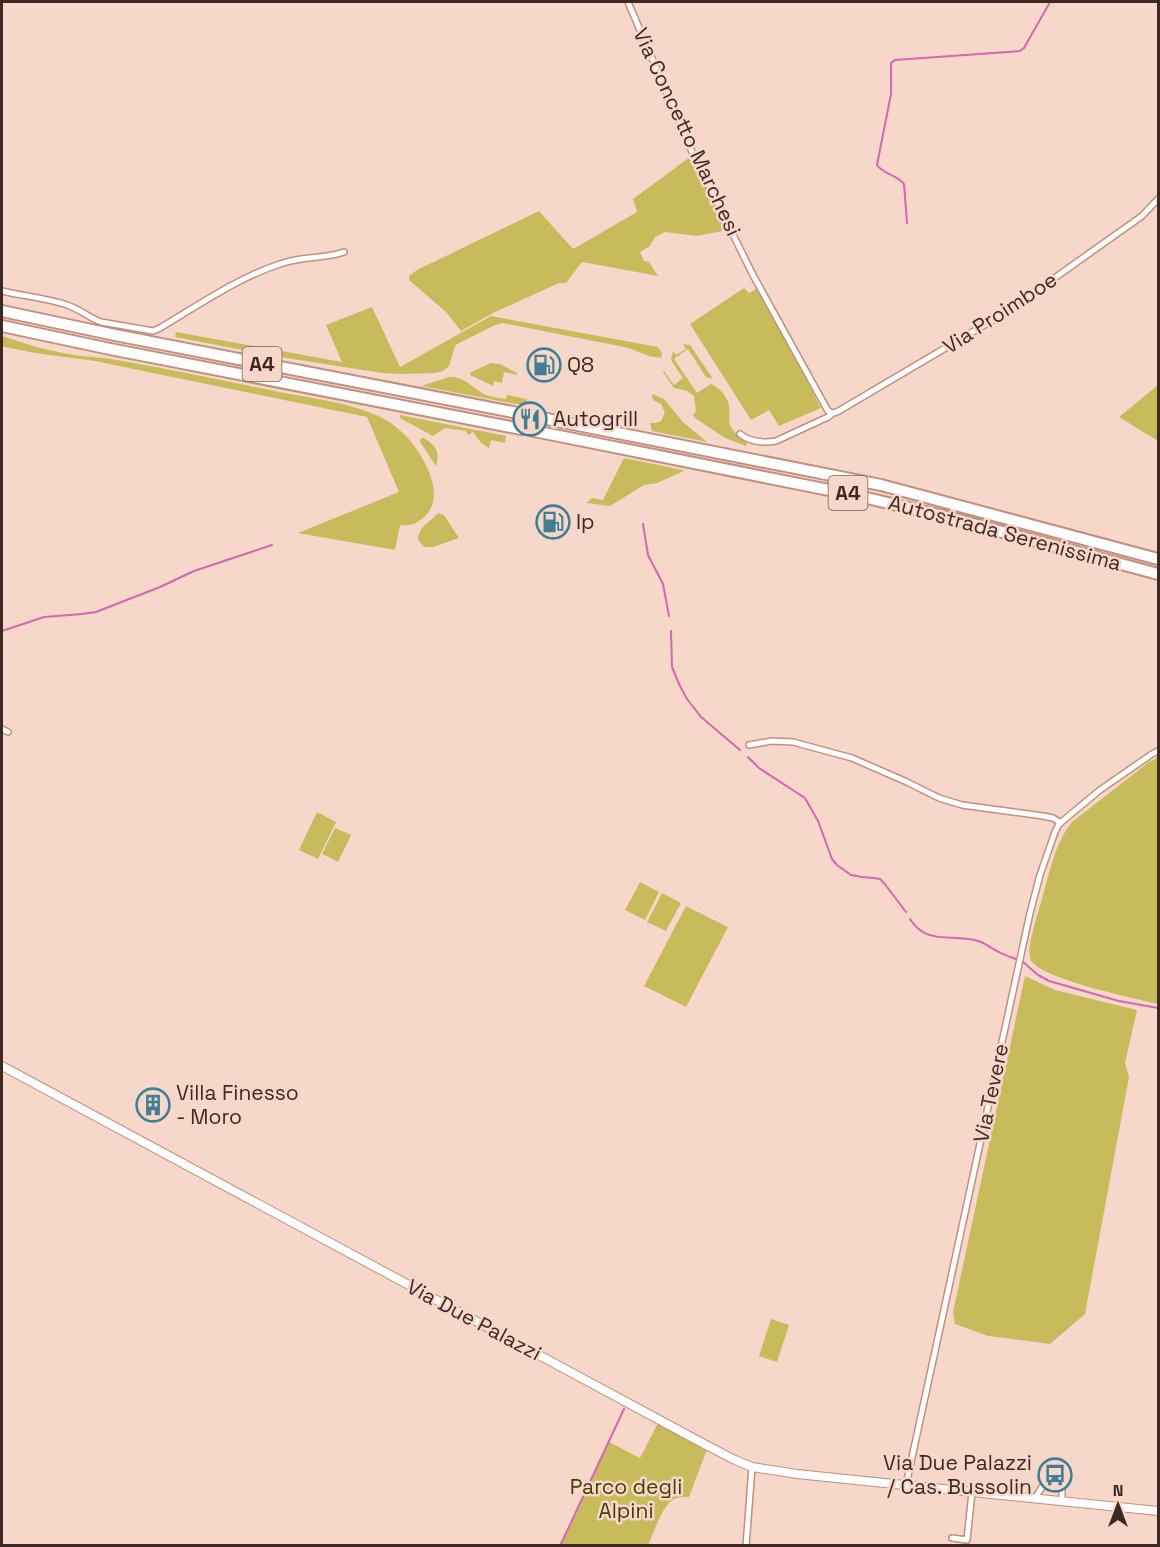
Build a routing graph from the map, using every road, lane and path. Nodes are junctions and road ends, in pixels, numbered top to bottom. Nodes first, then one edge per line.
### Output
1 (628, 2) edge
2 (1158, 199) edge
3 (344, 252) dead end
4 (2, 291) edge
5 (2, 311) edge
6 (2, 326) edge
7 (833, 413) junction
8 (524, 414) dead end
9 (537, 417) dead end
10 (521, 429) dead end
11 (534, 431) dead end
12 (740, 434) dead end
13 (1158, 558) edge
14 (1158, 574) edge
15 (749, 745) dead end
16 (1158, 751) edge
17 (1061, 823) junction
18 (2, 1066) edge
19 (752, 1467) junction
20 (906, 1485) junction
21 (972, 1492) junction
22 (1035, 1499) junction
23 (1062, 1501) junction
24 (1158, 1511) edge
25 (952, 1538) dead end
26 (746, 1545) edge

1 - 7 street, Via Concetto Marchesi
2 - 7 street, Via Proimboe
3 - 4 street
5 - 8 highway, A4
6 - 10 highway, A4
7 - 12 street, Via Proimboe
9 - 13 highway, Autostrada Serenissima / A4
11 - 14 highway, Autostrada Serenissima / A4
15 - 17 street
16 - 17 street, Via Tevere
17 - 20 street, Via Tevere
18 - 19 street, Via Due Palazzi
19 - 20 street, Via Due Palazzi
19 - 26 street
20 - 21 street, Via Due Palazzi
21 - 22 street, Via Due Palazzi
21 - 25 street
22 - 23 street, Via Due Palazzi
22 - 23 street
23 - 24 street, Via Due Palazzi

